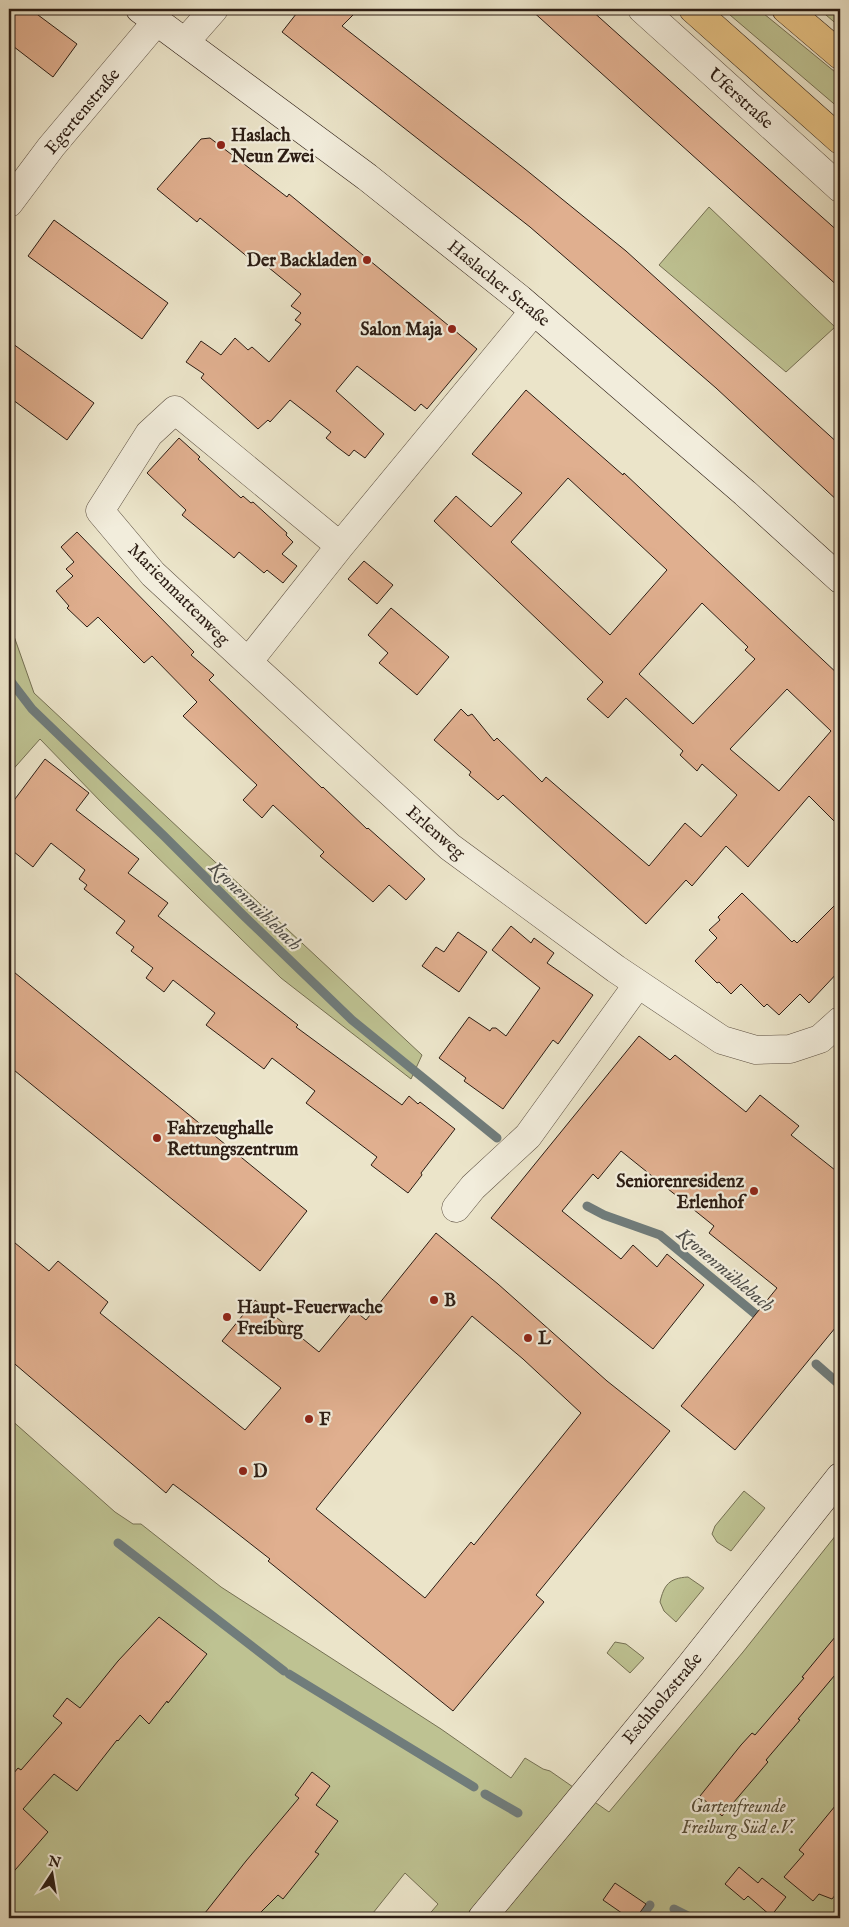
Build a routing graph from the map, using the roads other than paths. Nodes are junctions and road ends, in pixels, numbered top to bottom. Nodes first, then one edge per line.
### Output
1 (214, 9) edge
2 (642, 9) edge
3 (693, 9) edge
4 (786, 9) edge
5 (149, 15) edge
6 (185, 42) junction
7 (840, 55) edge
8 (840, 140) edge
9 (840, 188) edge
10 (9, 203) edge
11 (534, 311) junction
12 (340, 546) junction
13 (840, 579) edge
14 (248, 662) junction
15 (638, 984) junction
16 (840, 1021) edge
17 (456, 1208) dead end
18 (840, 1477) edge
19 (482, 1918) edge

1 - 6 street
2 - 9 street, Uferstraße
3 - 8 highway
4 - 7 highway
5 - 6 street, Haslacher Straße
5 - 10 street, Egertenstraße
6 - 11 street, Haslacher Straße
11 - 12 street
11 - 13 street, Haslacher Straße
12 - 14 street
12 - 14 street, Marienmattenweg
14 - 15 street, Erlenweg
15 - 16 street, Erlenweg
15 - 17 street
18 - 19 street, Eschholzstraße

